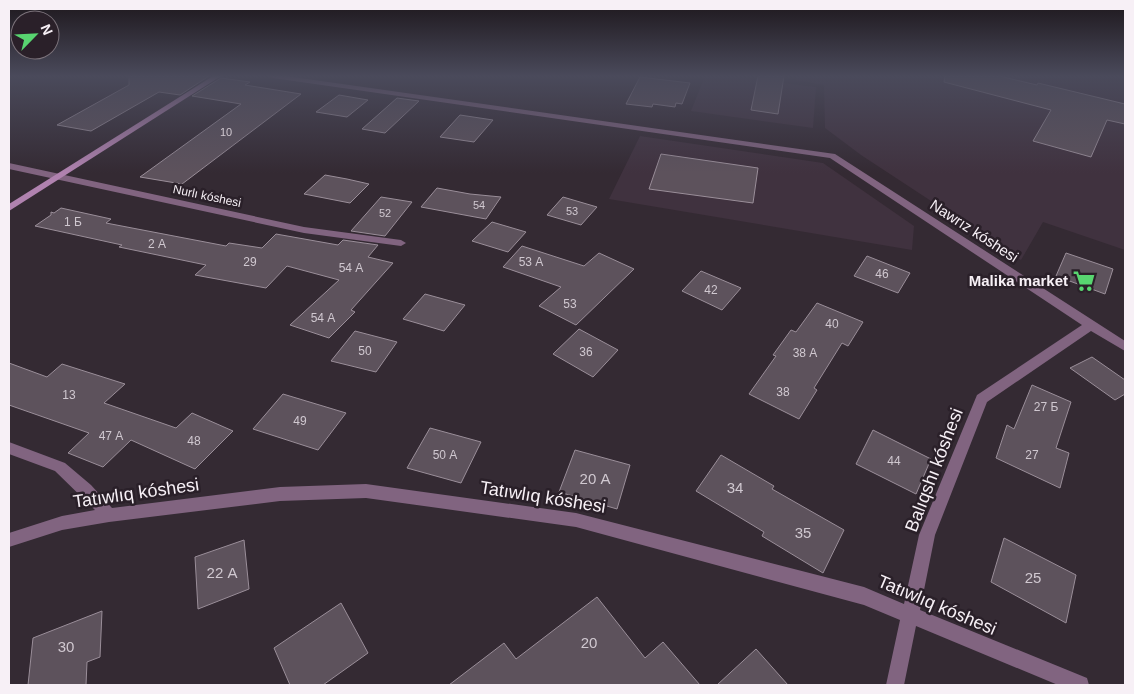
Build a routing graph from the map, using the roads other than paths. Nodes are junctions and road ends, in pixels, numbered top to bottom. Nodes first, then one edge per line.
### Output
1 (166, 108) edge
2 (499, 108) edge
3 (9, 166) edge
4 (58, 178) junction
5 (9, 208) edge
6 (401, 243) dead end
7 (1091, 325) junction
8 (1125, 348) edge
9 (9, 448) edge
10 (109, 515) junction
11 (9, 540) edge
12 (910, 616) junction
13 (895, 685) edge
14 (1080, 685) edge

1 - 4 main road
2 - 7 street, Nawrız kóshesi
3 - 4 street, Nurlı kóshesi
4 - 5 main road
4 - 6 street, Nurlı kóshesi
7 - 8 street, Nawrız kóshesi
7 - 12 street, Balıqshı kóshesi
9 - 10 street
10 - 11 street, Tatıwlıq kóshesi
10 - 12 street, Tatıwlıq kóshesi
12 - 13 street, Balıqshı kóshesi
12 - 14 street, Tatıwlıq kóshesi

